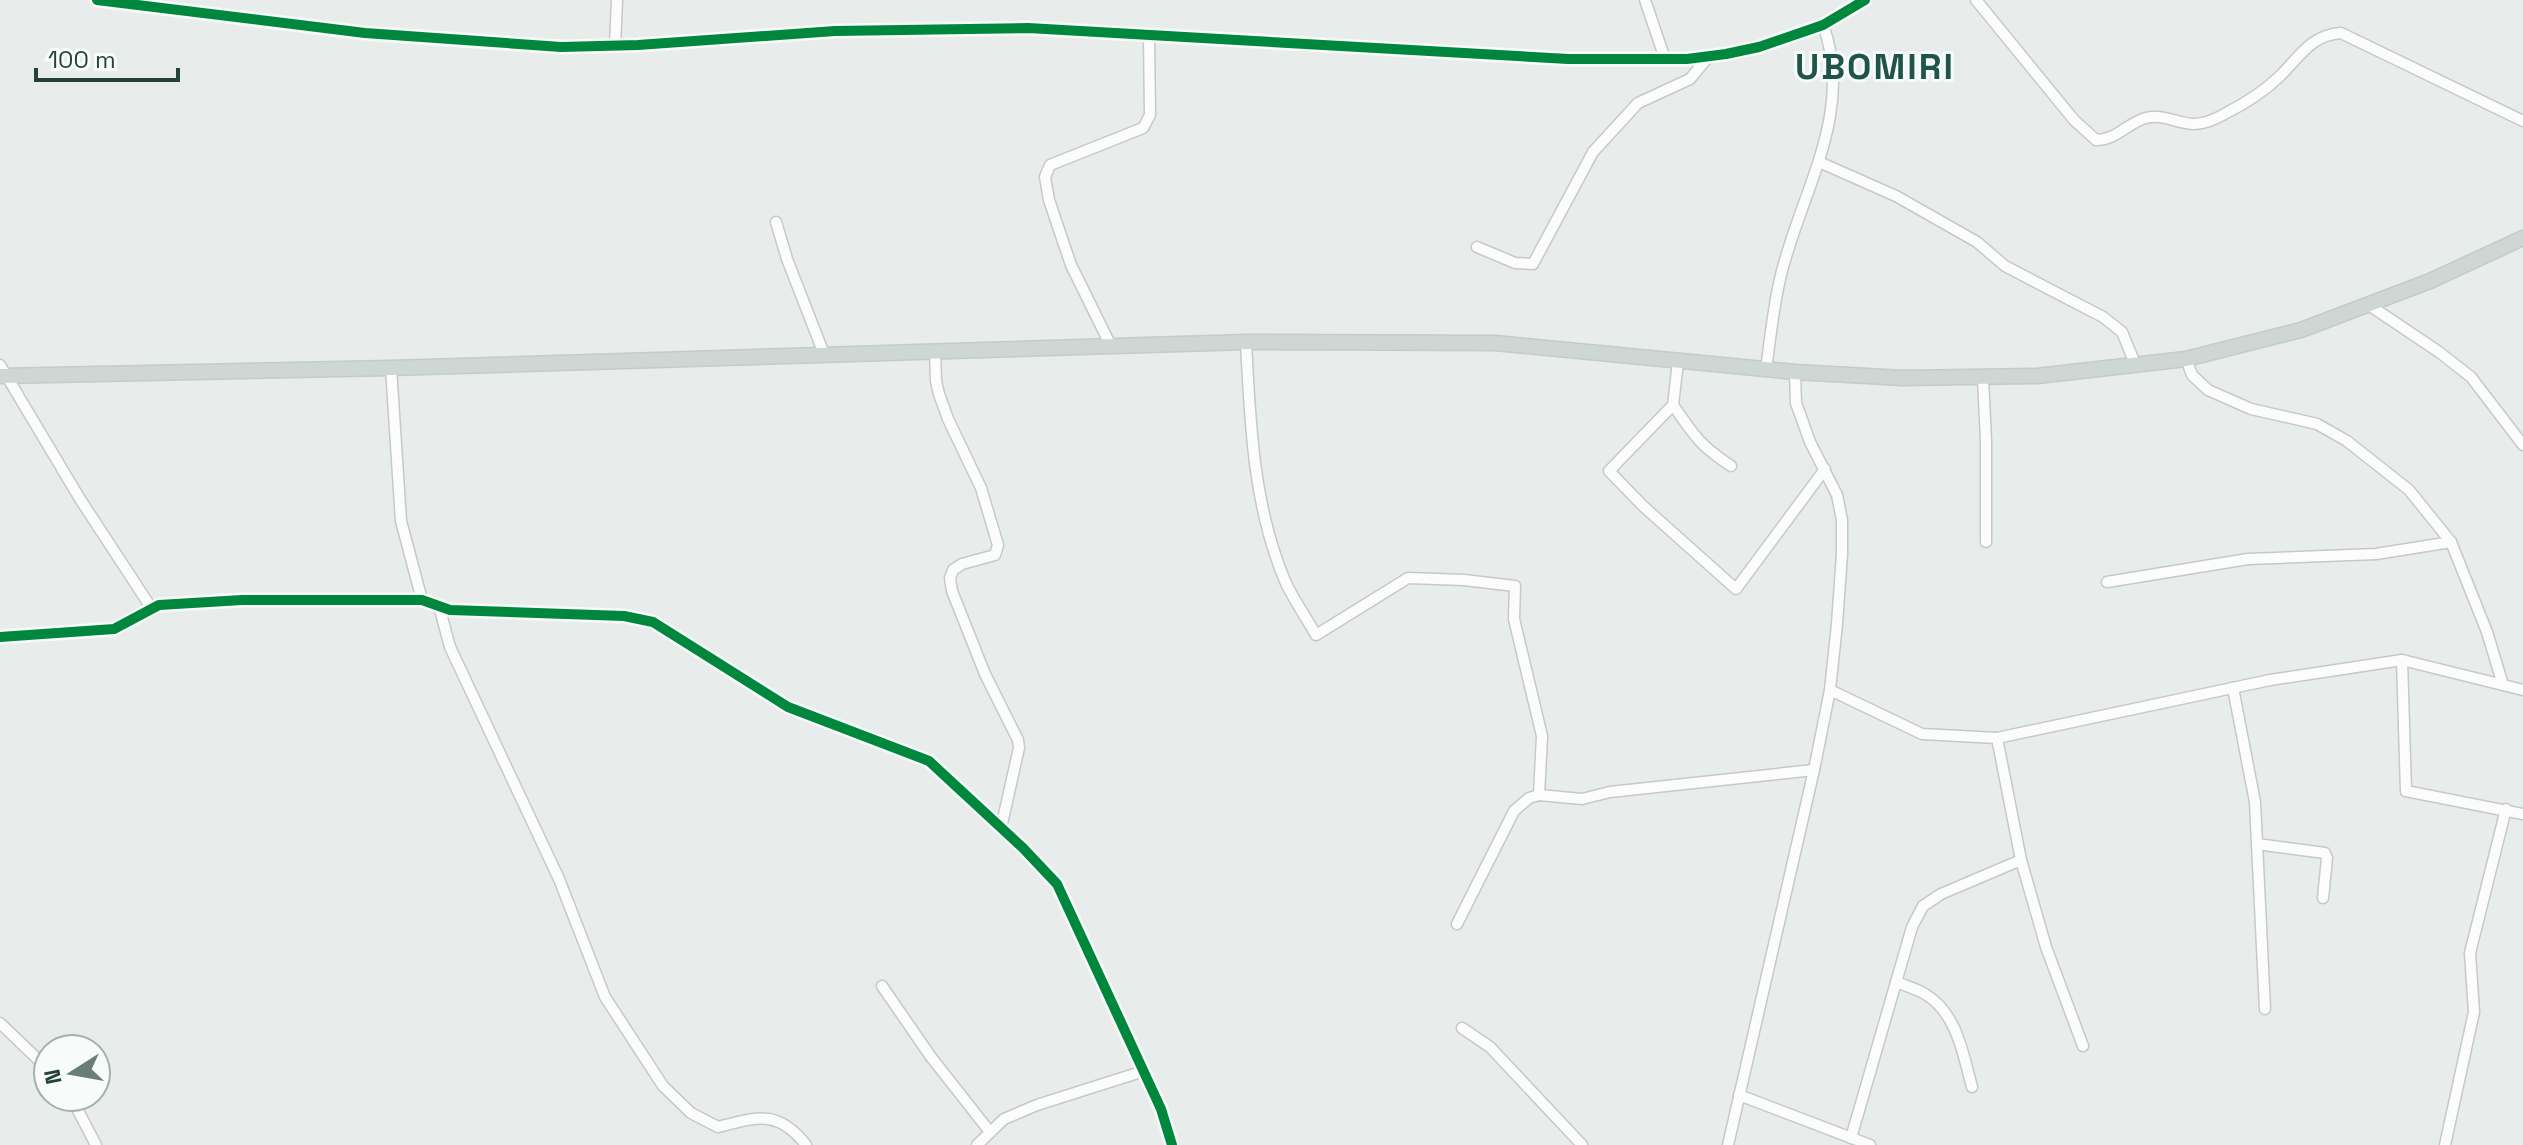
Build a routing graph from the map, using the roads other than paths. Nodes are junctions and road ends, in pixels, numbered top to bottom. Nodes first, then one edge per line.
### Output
1 (97, 0) edge
2 (617, 0) edge
3 (1645, 0) edge
4 (1865, 0) edge
5 (1976, 0) edge
6 (1823, 25) junction
7 (1149, 34) junction
8 (615, 46) junction
9 (1709, 56) junction
10 (1665, 59) junction
11 (2523, 121) edge
12 (1819, 162) junction
13 (776, 222) dead end
14 (2523, 238) edge
15 (1477, 247) dead end
16 (2369, 305) junction
17 (1246, 342) junction
18 (1111, 346) junction
19 (935, 351) junction
20 (824, 354) junction
21 (2186, 359) junction
22 (1678, 362) junction
23 (2136, 366) junction
24 (391, 368) junction
25 (1766, 370) junction
26 (2, 372) edge
27 (1795, 372) junction
28 (1983, 378) junction
29 (1673, 405) junction
30 (2523, 445) edge
31 (1731, 466) dead end
32 (1825, 469) junction
33 (1986, 542) dead end
34 (2451, 542) junction
35 (2107, 582) dead end
36 (422, 600) junction
37 (439, 606) junction
38 (152, 609) junction
39 (0, 637) edge
40 (2402, 660) junction
41 (2503, 685) junction
42 (2233, 688) junction
43 (1830, 690) junction
44 (2523, 690) edge
45 (1997, 738) junction
46 (1814, 770) junction
47 (1539, 795) junction
48 (2506, 809) junction
49 (2523, 814) edge
50 (1001, 828) junction
51 (2257, 844) junction
52 (2021, 860) junction
53 (2323, 898) dead end
54 (1457, 924) dead end
55 (1896, 982) junction
56 (882, 986) dead end
57 (2265, 1009) dead end
58 (0, 1025) edge
59 (1462, 1028) dead end
60 (2083, 1046) dead end
61 (32, 1054) edge
62 (1144, 1071) junction
63 (1972, 1087) dead end
64 (1739, 1095) junction
65 (79, 1113) edge
66 (990, 1132) junction
67 (1851, 1138) junction
68 (96, 1145) edge
69 (806, 1145) edge
70 (977, 1145) edge
71 (1172, 1145) edge
72 (1582, 1145) edge
73 (1728, 1145) edge
74 (1870, 1145) edge
75 (2445, 1145) edge

1 - 8 street
2 - 8 street
3 - 10 street
4 - 6 street
5 - 11 street
6 - 9 street
6 - 12 street
7 - 8 street
7 - 10 street
7 - 18 street
9 - 10 street
9 - 15 street
12 - 23 street
12 - 25 street
13 - 20 street
14 - 16 main road
16 - 21 main road
16 - 30 street
17 - 18 main road
17 - 22 main road
17 - 47 street
18 - 19 main road
19 - 20 main road
19 - 50 street
20 - 24 main road
21 - 23 main road
21 - 34 street
22 - 25 main road
22 - 29 street
23 - 28 main road
24 - 26 main road
24 - 36 street
25 - 27 main road
26 - 38 street
27 - 28 main road
27 - 32 street
28 - 33 street
29 - 31 street
29 - 32 street
32 - 43 street
34 - 35 street
34 - 41 street
36 - 37 street
36 - 38 street
37 - 50 street
37 - 69 street
38 - 39 street
40 - 41 street
40 - 42 street
40 - 48 street
41 - 44 street
42 - 45 street
42 - 51 street
43 - 45 street
43 - 46 street
45 - 52 street
46 - 47 street
46 - 64 street
47 - 54 street
48 - 49 street
48 - 75 street
50 - 62 street
51 - 53 street
51 - 57 street
52 - 55 street
52 - 60 street
55 - 63 street
55 - 67 street
56 - 66 street
58 - 61 street
59 - 72 street
62 - 66 street
62 - 71 street
64 - 67 street
64 - 73 street
65 - 68 street
66 - 70 street
67 - 74 street

